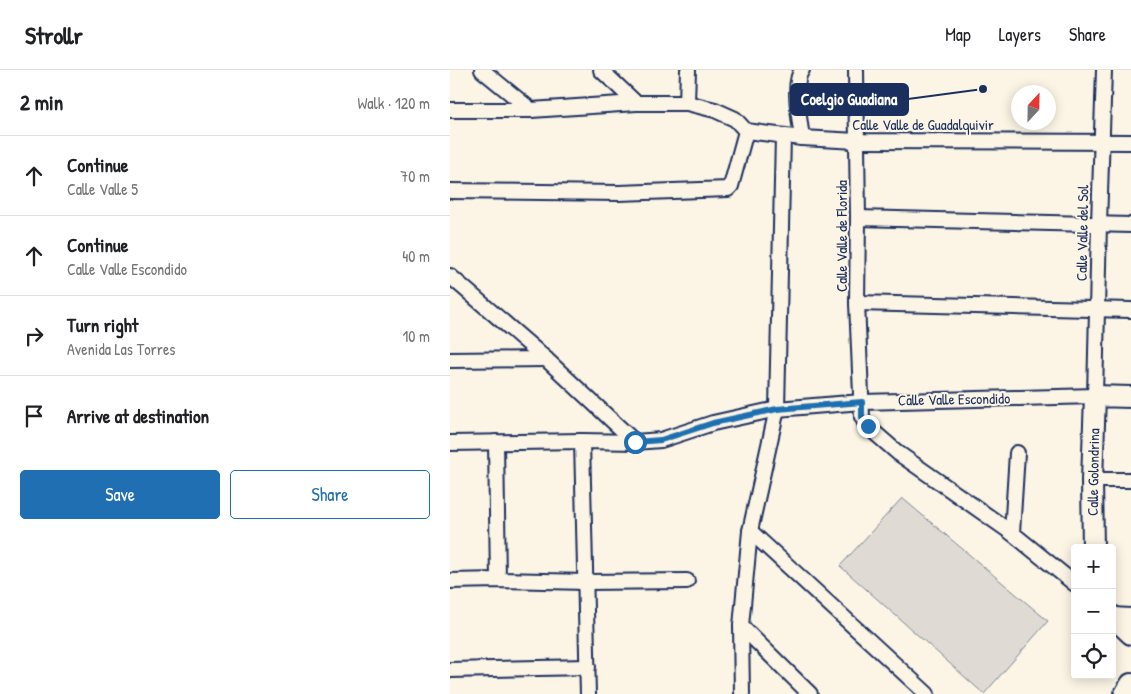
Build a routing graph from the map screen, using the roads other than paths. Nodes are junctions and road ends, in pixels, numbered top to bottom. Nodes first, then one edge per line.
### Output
1 (482, 70) edge
2 (601, 70) edge
3 (688, 70) edge
4 (802, 70) edge
5 (856, 70) edge
6 (1104, 70) edge
7 (636, 103) junction
8 (687, 103) junction
9 (450, 110) edge
10 (531, 110) junction
11 (746, 131) junction
12 (783, 136) junction
13 (802, 138) junction
14 (857, 141) junction
15 (1101, 141) junction
16 (1131, 142) edge
17 (450, 191) edge
18 (858, 218) junction
19 (1098, 224) junction
20 (1131, 224) edge
21 (450, 276) edge
22 (857, 303) junction
23 (1097, 309) junction
24 (1131, 310) edge
25 (546, 359) junction
26 (450, 360) edge
27 (1095, 396) junction
28 (1131, 396) edge
29 (862, 402) junction
30 (777, 409) junction
31 (582, 441) junction
32 (496, 442) junction
33 (635, 442) junction
34 (450, 443) edge
35 (1017, 453) dead end
36 (1092, 480) junction
37 (1131, 480) edge
38 (750, 531) junction
39 (1012, 533) junction
40 (1093, 544) edge
41 (498, 580) junction
42 (450, 581) edge
43 (687, 581) dead end
44 (1071, 581) edge
45 (586, 582) junction
46 (1116, 616) edge
47 (1131, 616) edge
48 (1116, 620) edge
49 (741, 626) junction
50 (1131, 634) edge
51 (588, 666) junction
52 (450, 670) edge
53 (1131, 684) edge
54 (588, 694) edge
55 (742, 694) edge
56 (810, 694) edge
57 (927, 694) edge
58 (1126, 694) edge

1 - 10 street
2 - 7 street
3 - 8 street
4 - 13 street
5 - 14 street, Calle Valle de Florida
6 - 15 street, Calle Valle del Sol
7 - 8 street
7 - 10 street
8 - 11 street
9 - 10 street
11 - 12 street, Calle Valle de Guadalquivir
11 - 17 street
12 - 13 street, Calle Valle de Guadalquivir
12 - 30 street
13 - 14 street, Calle Valle de Guadalquivir
14 - 15 street, Calle Valle de Guadalquivir
14 - 18 street, Calle Valle de Florida
15 - 16 street, Calle Valle de Guadalquivir
15 - 19 street, Calle Valle del Sol
18 - 19 street
18 - 22 street, Calle Valle de Florida
19 - 20 street
19 - 23 street, Calle Valle del Sol
21 - 25 street
22 - 23 street
22 - 29 street, Calle Valle de Florida
23 - 24 street
23 - 27 street, Calle Valle del Sol
25 - 26 street
25 - 33 street
27 - 28 street, Calle Valle Escondido
27 - 29 street, Calle Valle Escondido
27 - 36 street, Calle Golondrina
29 - 30 street, Calle Valle Escondido
29 - 39 street, Calle Valle de Florida
30 - 33 street, Calle Valle Escondido
30 - 38 street
31 - 32 street, Calle Valle Escondido
31 - 33 street, Calle Valle Escondido
31 - 45 street
32 - 34 street, Calle Valle Escondido
32 - 41 street
35 - 39 street
36 - 37 street
36 - 40 street, Calle Golondrina
38 - 49 street
38 - 57 street
39 - 44 street, Calle Valle de Florida
41 - 42 street
41 - 45 street
43 - 45 street
45 - 51 street
46 - 47 street
48 - 50 street
49 - 55 street
49 - 56 street
51 - 52 street
51 - 54 street
53 - 58 street

